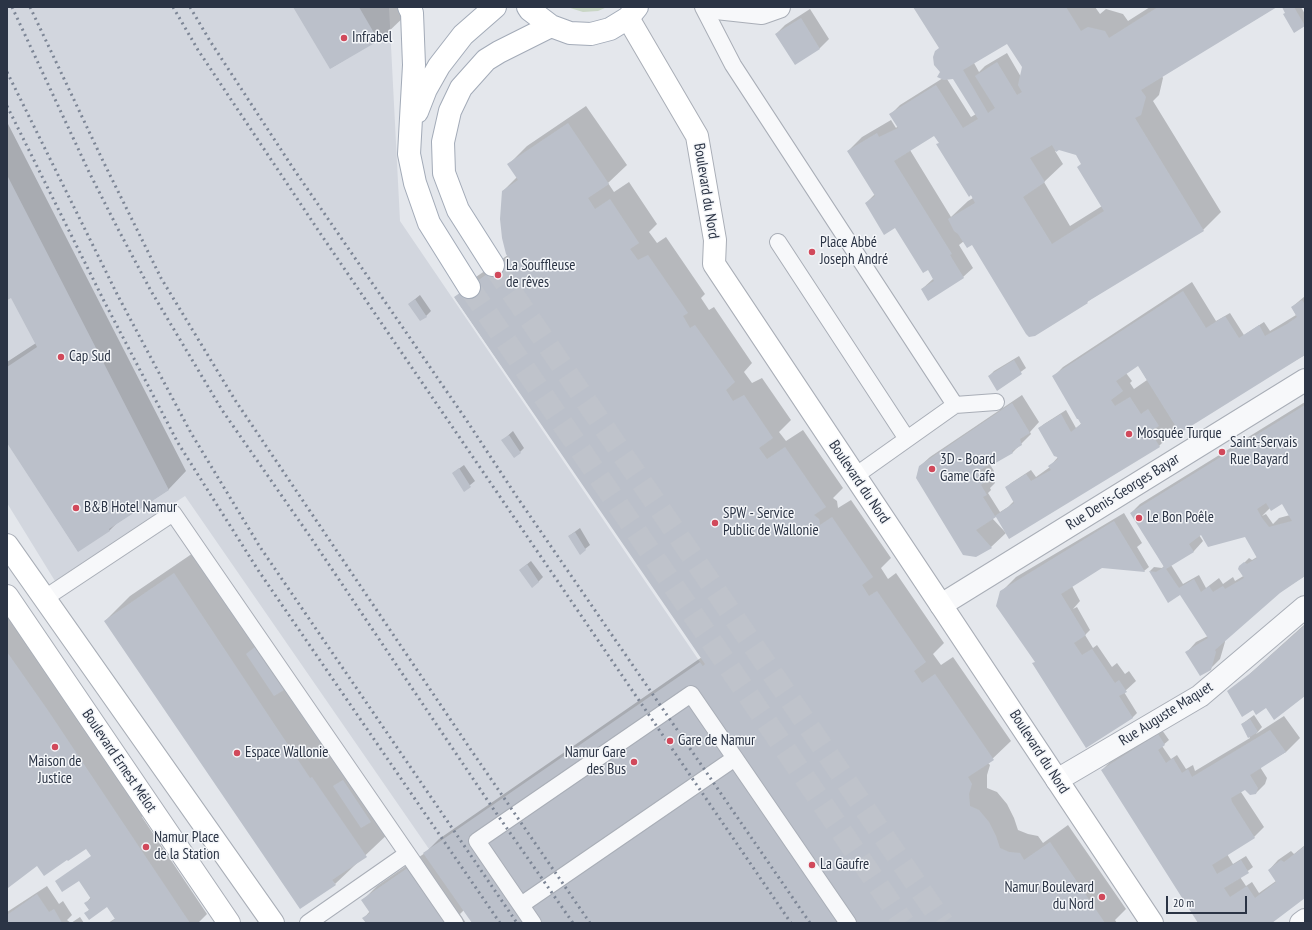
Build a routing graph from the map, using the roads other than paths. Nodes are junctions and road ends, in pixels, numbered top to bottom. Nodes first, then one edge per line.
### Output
1 (409, 7) edge
2 (495, 7) edge
3 (528, 7) edge
4 (703, 7) edge
5 (707, 7) edge
6 (778, 7) edge
7 (633, 13) edge
8 (551, 26) junction
9 (411, 127) junction
10 (778, 242) dead end
11 (493, 266) tunnel mouth
12 (469, 287) tunnel mouth
13 (1305, 380) edge
14 (996, 402) dead end
15 (955, 405) junction
16 (907, 439) junction
17 (855, 476) junction
18 (7, 545) edge
19 (40, 591) junction
20 (8, 598) edge
21 (941, 605) junction
22 (1305, 607) edge
23 (735, 758) junction
24 (1058, 780) junction
25 (407, 854) junction
26 (521, 905) junction
27 (1305, 920) edge
28 (229, 923) edge
29 (273, 923) edge
30 (308, 923) edge
31 (454, 923) edge
32 (533, 923) edge
33 (848, 923) edge
34 (1152, 923) edge
35 (1301, 923) edge

1 - 9 main road
2 - 9 main road
3 - 8 main road
4 - 15 lane
5 - 6 street
7 - 8 main road
7 - 17 main road, Boulevard du Nord
8 - 11 main road
9 - 12 main road
10 - 16 lane
13 - 21 street, Rue Denis-Georges Bayar
14 - 15 lane
15 - 16 lane
16 - 17 lane
17 - 21 main road, Boulevard du Nord
18 - 19 main road
19 - 20 main road, Boulevard Ernest Mélot
19 - 25 lane
19 - 29 main road
20 - 28 main road, Boulevard Ernest Mélot
21 - 24 main road, Boulevard du Nord
22 - 24 street, Rue Auguste Maquet
23 - 26 lane
23 - 26 lane
23 - 33 lane
24 - 34 main road, Boulevard du Nord
25 - 30 lane
25 - 31 lane
26 - 32 lane
27 - 35 street

